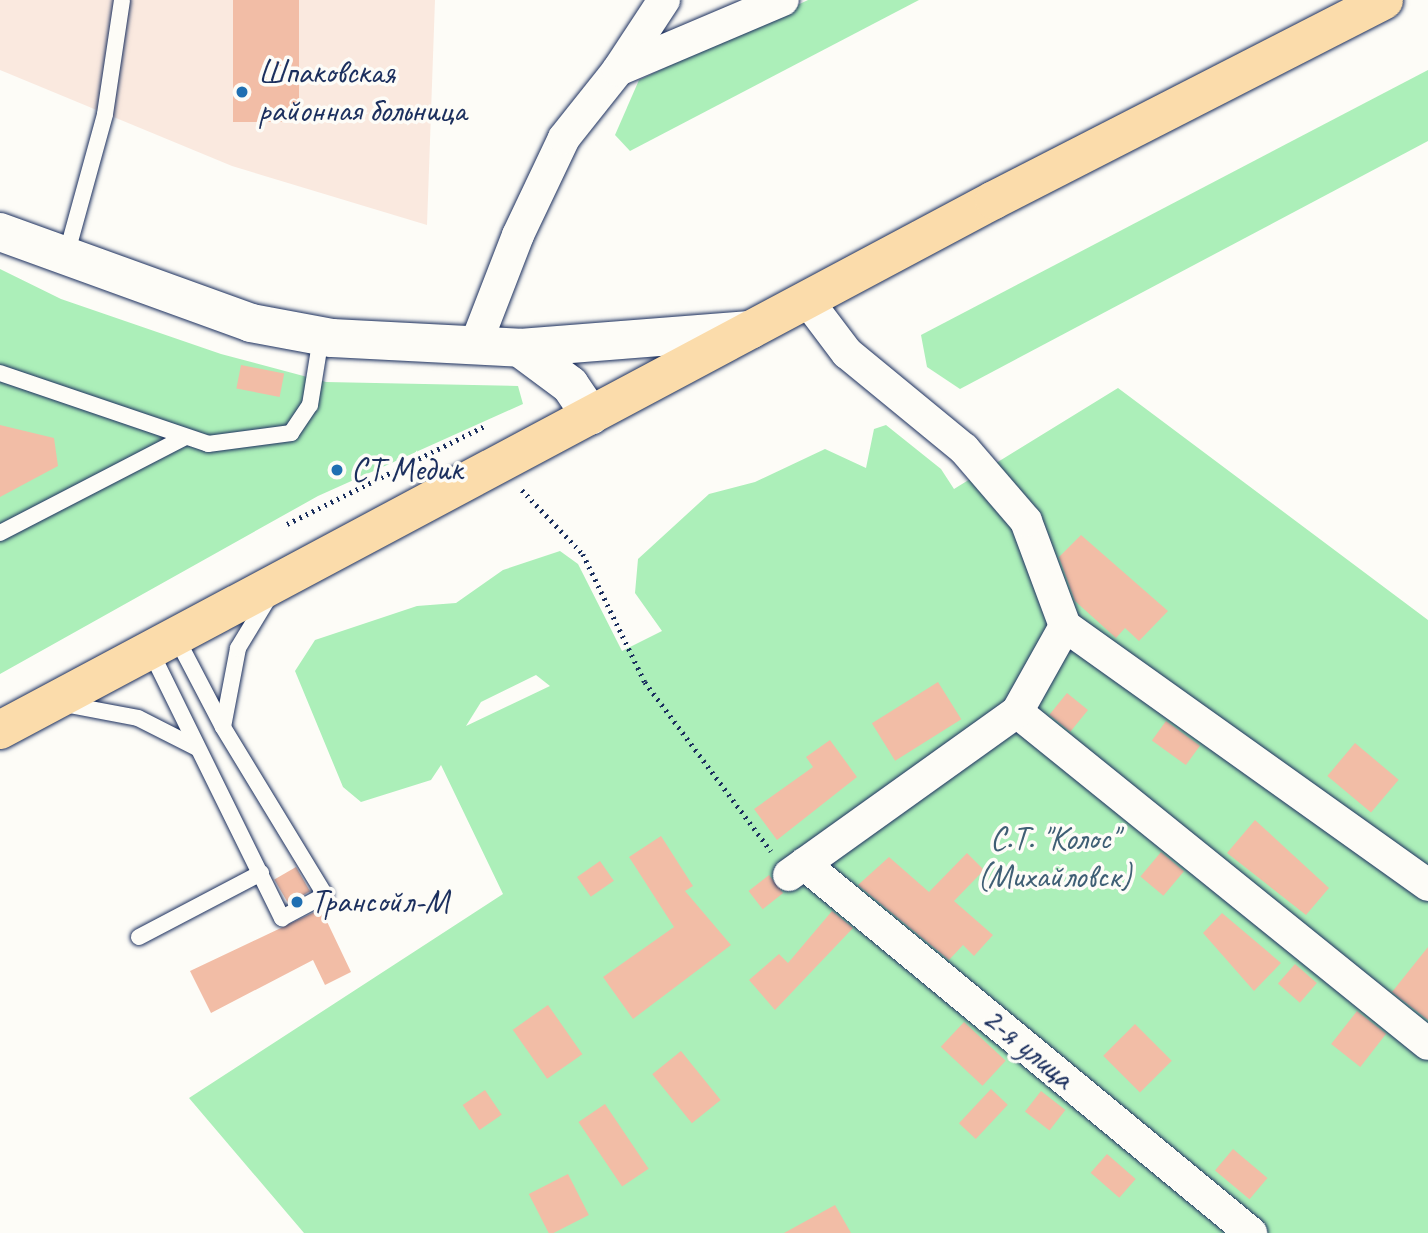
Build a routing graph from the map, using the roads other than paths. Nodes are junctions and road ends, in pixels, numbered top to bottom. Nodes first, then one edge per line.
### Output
1 (122, 0) edge
2 (664, 0) edge
3 (783, 0) edge
4 (1384, 0) edge
5 (618, 70) junction
6 (0, 232) edge
7 (66, 256) junction
8 (807, 300) junction
9 (750, 330) junction
10 (321, 336) junction
11 (475, 346) junction
12 (520, 348) junction
13 (0, 373) edge
14 (591, 416) junction
15 (185, 437) junction
16 (0, 533) edge
17 (277, 585) junction
18 (1065, 626) junction
19 (164, 645) junction
20 (54, 702) junction
21 (1017, 712) junction
22 (223, 727) junction
23 (0, 730) edge
24 (200, 750) junction
25 (261, 873) junction
26 (1428, 885) edge
27 (139, 937) dead end
28 (1428, 1044) edge
29 (1251, 1233) edge

1 - 7 lane
2 - 5 street
3 - 5 street
4 - 8 main road
5 - 11 street
6 - 7 street
7 - 10 street
8 - 9 main road
8 - 18 street
9 - 12 street
9 - 14 main road
10 - 11 street
10 - 15 lane
11 - 12 street
12 - 14 street
13 - 15 lane
14 - 17 main road
15 - 16 lane
17 - 19 main road
17 - 22 lane
18 - 21 street
18 - 26 street
19 - 20 main road
19 - 22 lane
19 - 24 lane
20 - 23 main road
20 - 24 lane
21 - 28 street
21 - 29 street, 2-я улица
22 - 25 lane
24 - 25 lane
25 - 27 lane

